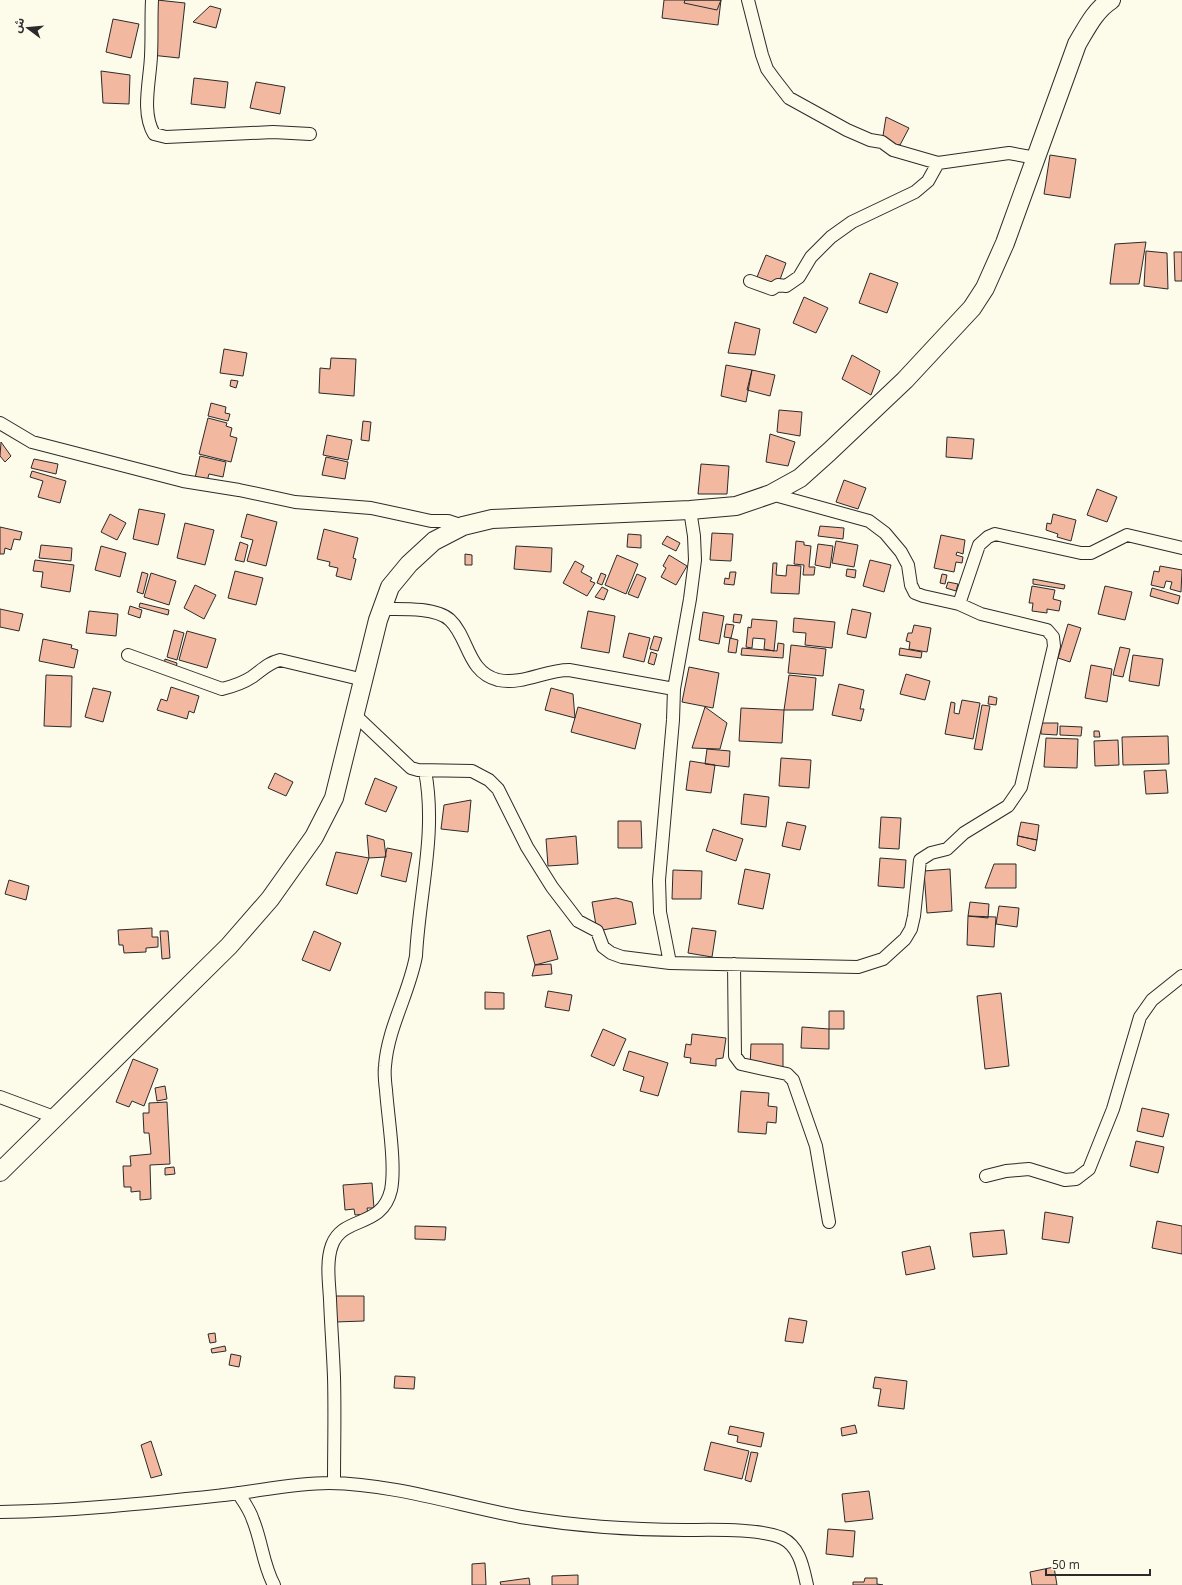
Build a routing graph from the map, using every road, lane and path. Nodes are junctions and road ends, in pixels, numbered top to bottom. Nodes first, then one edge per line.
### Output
1 (152, 0) edge
2 (748, 0) edge
3 (1111, 0) edge
4 (310, 134) dead end
5 (1036, 158) junction
6 (938, 163) junction
7 (750, 281) dead end
8 (0, 423) edge
9 (771, 494) junction
10 (690, 510) junction
11 (463, 526) junction
12 (1182, 548) edge
13 (959, 604) junction
14 (382, 609) junction
15 (128, 654) dead end
16 (364, 680) junction
17 (674, 689) junction
18 (355, 715) junction
19 (425, 771) junction
20 (670, 963) junction
21 (734, 964) junction
22 (1182, 976) edge
23 (0, 1097) edge
24 (54, 1117) junction
25 (0, 1172) edge
26 (986, 1176) dead end
27 (829, 1222) dead end
28 (334, 1483) junction
29 (238, 1494) junction
30 (0, 1512) edge
31 (274, 1585) edge
32 (807, 1585) edge

1 - 4 street
2 - 6 street
3 - 5 street
5 - 6 street
5 - 9 street
6 - 7 street
8 - 11 street
9 - 10 street
9 - 13 street
10 - 11 street
10 - 17 street
11 - 14 street
12 - 13 street
13 - 21 street
14 - 16 street
14 - 17 street
15 - 16 street
16 - 18 street
17 - 20 street
18 - 19 street
18 - 24 street
19 - 20 street
19 - 28 street
20 - 21 street
21 - 27 street
22 - 26 street
23 - 24 street
24 - 25 street
28 - 29 street
28 - 32 street
29 - 30 street
29 - 31 street

